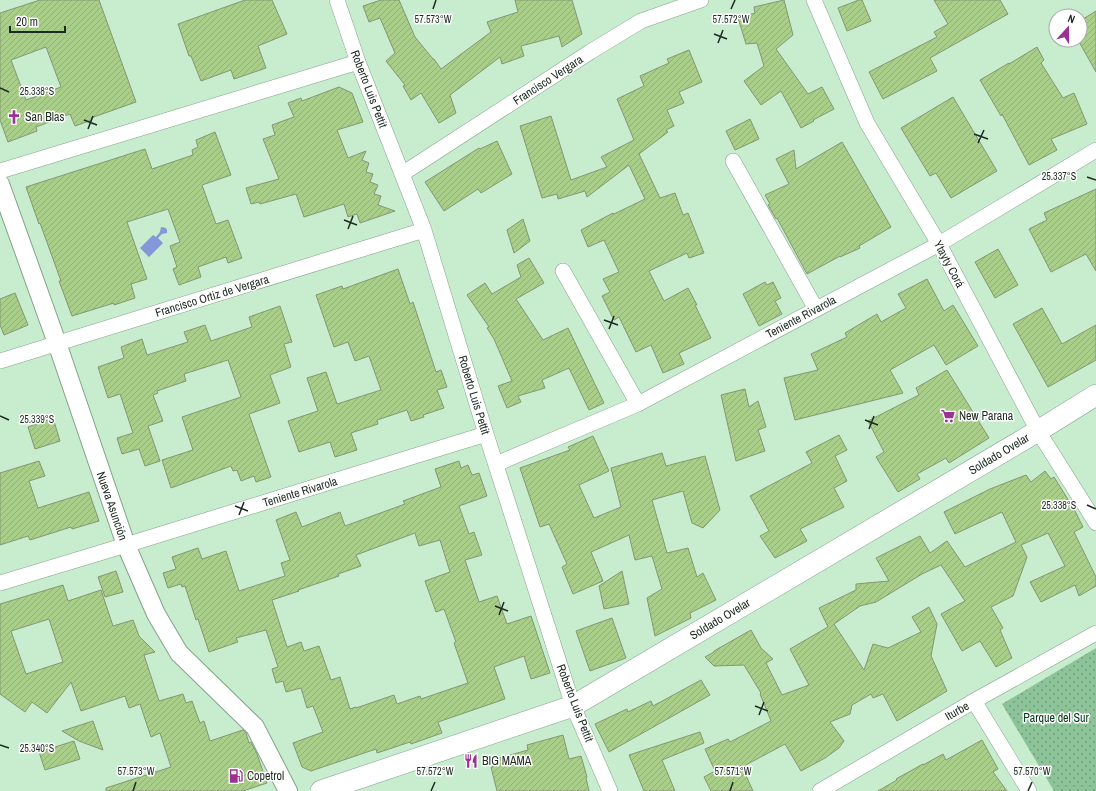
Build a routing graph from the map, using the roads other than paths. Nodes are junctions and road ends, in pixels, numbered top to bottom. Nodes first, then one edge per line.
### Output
1 (337, 0) edge
2 (701, 0) edge
3 (814, 0) edge
4 (358, 62) junction
5 (1096, 150) edge
6 (733, 161) dead end
7 (0, 171) edge
8 (402, 174) junction
9 (0, 184) edge
10 (424, 230) junction
11 (939, 244) junction
12 (563, 271) dead end
13 (816, 309) junction
14 (57, 343) junction
15 (0, 361) edge
16 (1096, 396) edge
17 (638, 404) junction
18 (1038, 431) junction
19 (486, 434) junction
20 (496, 464) junction
21 (1096, 523) edge
22 (126, 546) junction
23 (0, 583) edge
24 (1096, 633) edge
25 (974, 701) junction
26 (573, 706) junction
27 (288, 791) edge
28 (321, 791) edge
29 (610, 791) edge
30 (820, 791) edge
31 (1030, 791) edge

1 - 4 street, Roberto Luis Pettit
2 - 8 street, Francisco Vergara
3 - 11 street, Ytayty Corá
4 - 7 street
4 - 8 street, Roberto Luis Pettit
5 - 11 street, Teniente Rivarola
6 - 13 street
8 - 10 street, Roberto Luis Pettit
9 - 14 street, Nueva Asunción
10 - 14 street, Francisco Ortiz de Vergara
10 - 19 street, Roberto Luis Pettit
11 - 13 street, Teniente Rivarola
11 - 18 street, Ytayty Corá
12 - 17 street
13 - 17 street, Teniente Rivarola
14 - 15 street, Francisco Ortiz de Vergara
14 - 22 street, Nueva Asunción
16 - 18 main road, Soldado Ovelar
17 - 20 street, Teniente Rivarola
18 - 21 street, Ytayty Corá
18 - 26 main road, Soldado Ovelar
19 - 20 street, Roberto Luis Pettit
19 - 22 street, Teniente Rivarola
20 - 26 street, Roberto Luis Pettit
22 - 23 street, Teniente Rivarola
22 - 27 street, Nueva Asunción
24 - 25 street, Iturbe
25 - 30 street, Iturbe
25 - 31 street
26 - 28 main road, Soldado Ovelar
26 - 29 street, Roberto Luis Pettit

